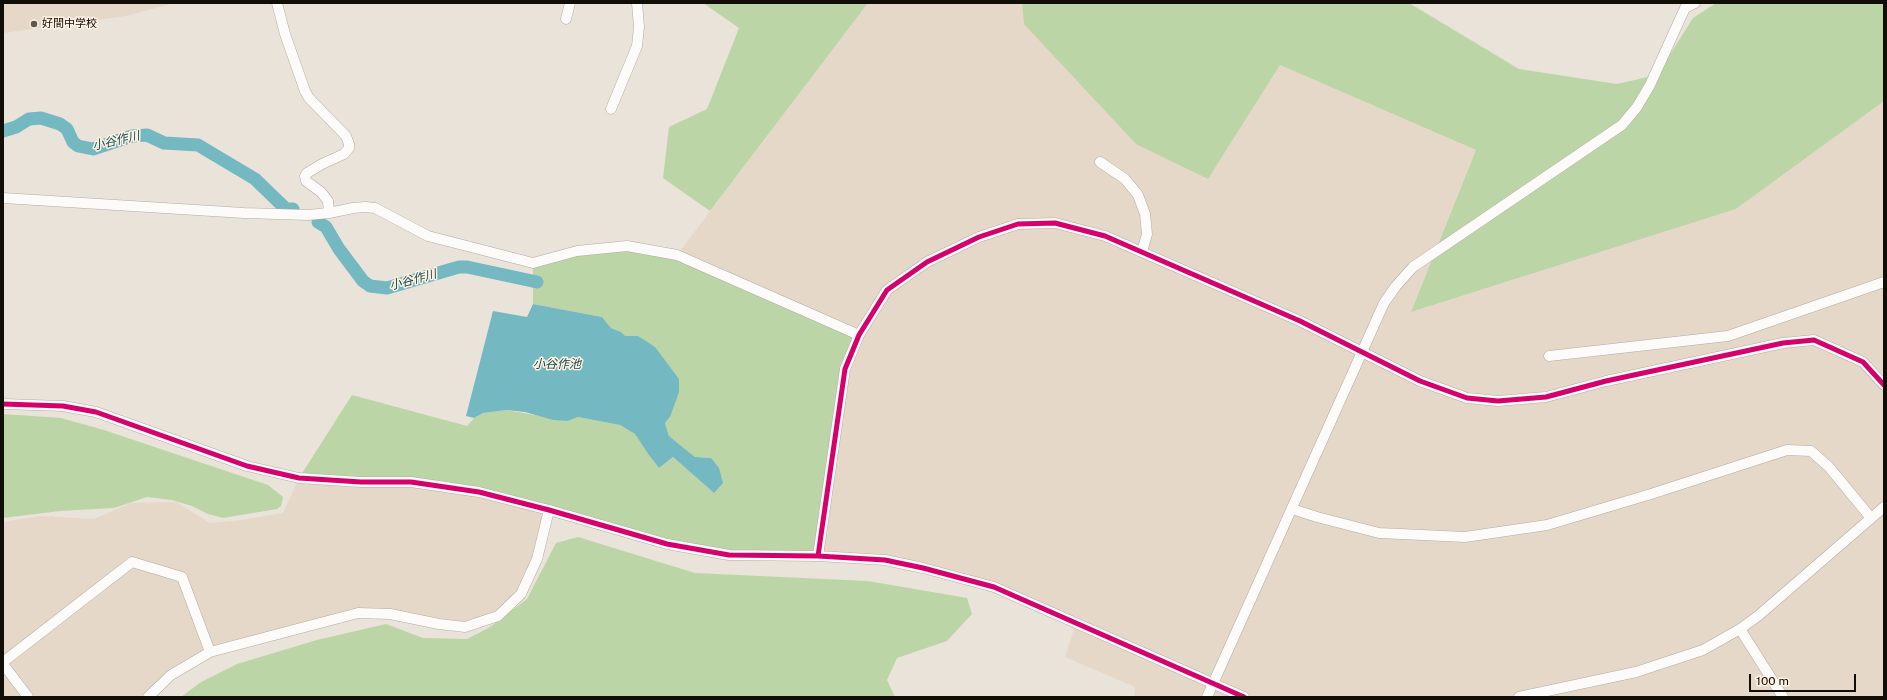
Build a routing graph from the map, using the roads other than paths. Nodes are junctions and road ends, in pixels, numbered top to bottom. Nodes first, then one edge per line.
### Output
1 (277, 3) edge
2 (570, 3) edge
3 (637, 3) edge
4 (1695, 3) edge
5 (566, 19) dead end
6 (611, 109) dead end
7 (1100, 162) dead end
8 (3, 198) edge
9 (329, 214) junction
10 (1142, 252) junction
11 (1884, 282) edge
12 (859, 335) junction
13 (1728, 336) junction
14 (1363, 353) junction
15 (1731, 354) junction
16 (1549, 356) dead end
17 (1884, 385) edge
18 (3, 404) edge
19 (1884, 507) edge
20 (1292, 509) junction
21 (548, 510) junction
22 (1871, 518) junction
23 (818, 556) junction
24 (1740, 629) junction
25 (210, 652) junction
26 (3, 663) edge
27 (1212, 684) junction
28 (28, 697) edge
29 (148, 697) edge
30 (1207, 697) edge
31 (1244, 697) edge
32 (1520, 697) edge
33 (1783, 697) edge

1 - 9 street
2 - 5 street
3 - 6 street
4 - 14 street
7 - 10 street
8 - 9 street
9 - 12 street
10 - 12 street
10 - 14 street
11 - 13 street
12 - 23 street
13 - 15 street
13 - 16 street
14 - 15 street
14 - 20 street
15 - 17 street
18 - 21 street
19 - 22 street
20 - 22 street
20 - 27 street
21 - 23 street
21 - 25 street
22 - 24 street
23 - 27 street
24 - 32 street
24 - 33 street
25 - 26 street
25 - 29 street
26 - 28 street
27 - 30 street
27 - 31 street

